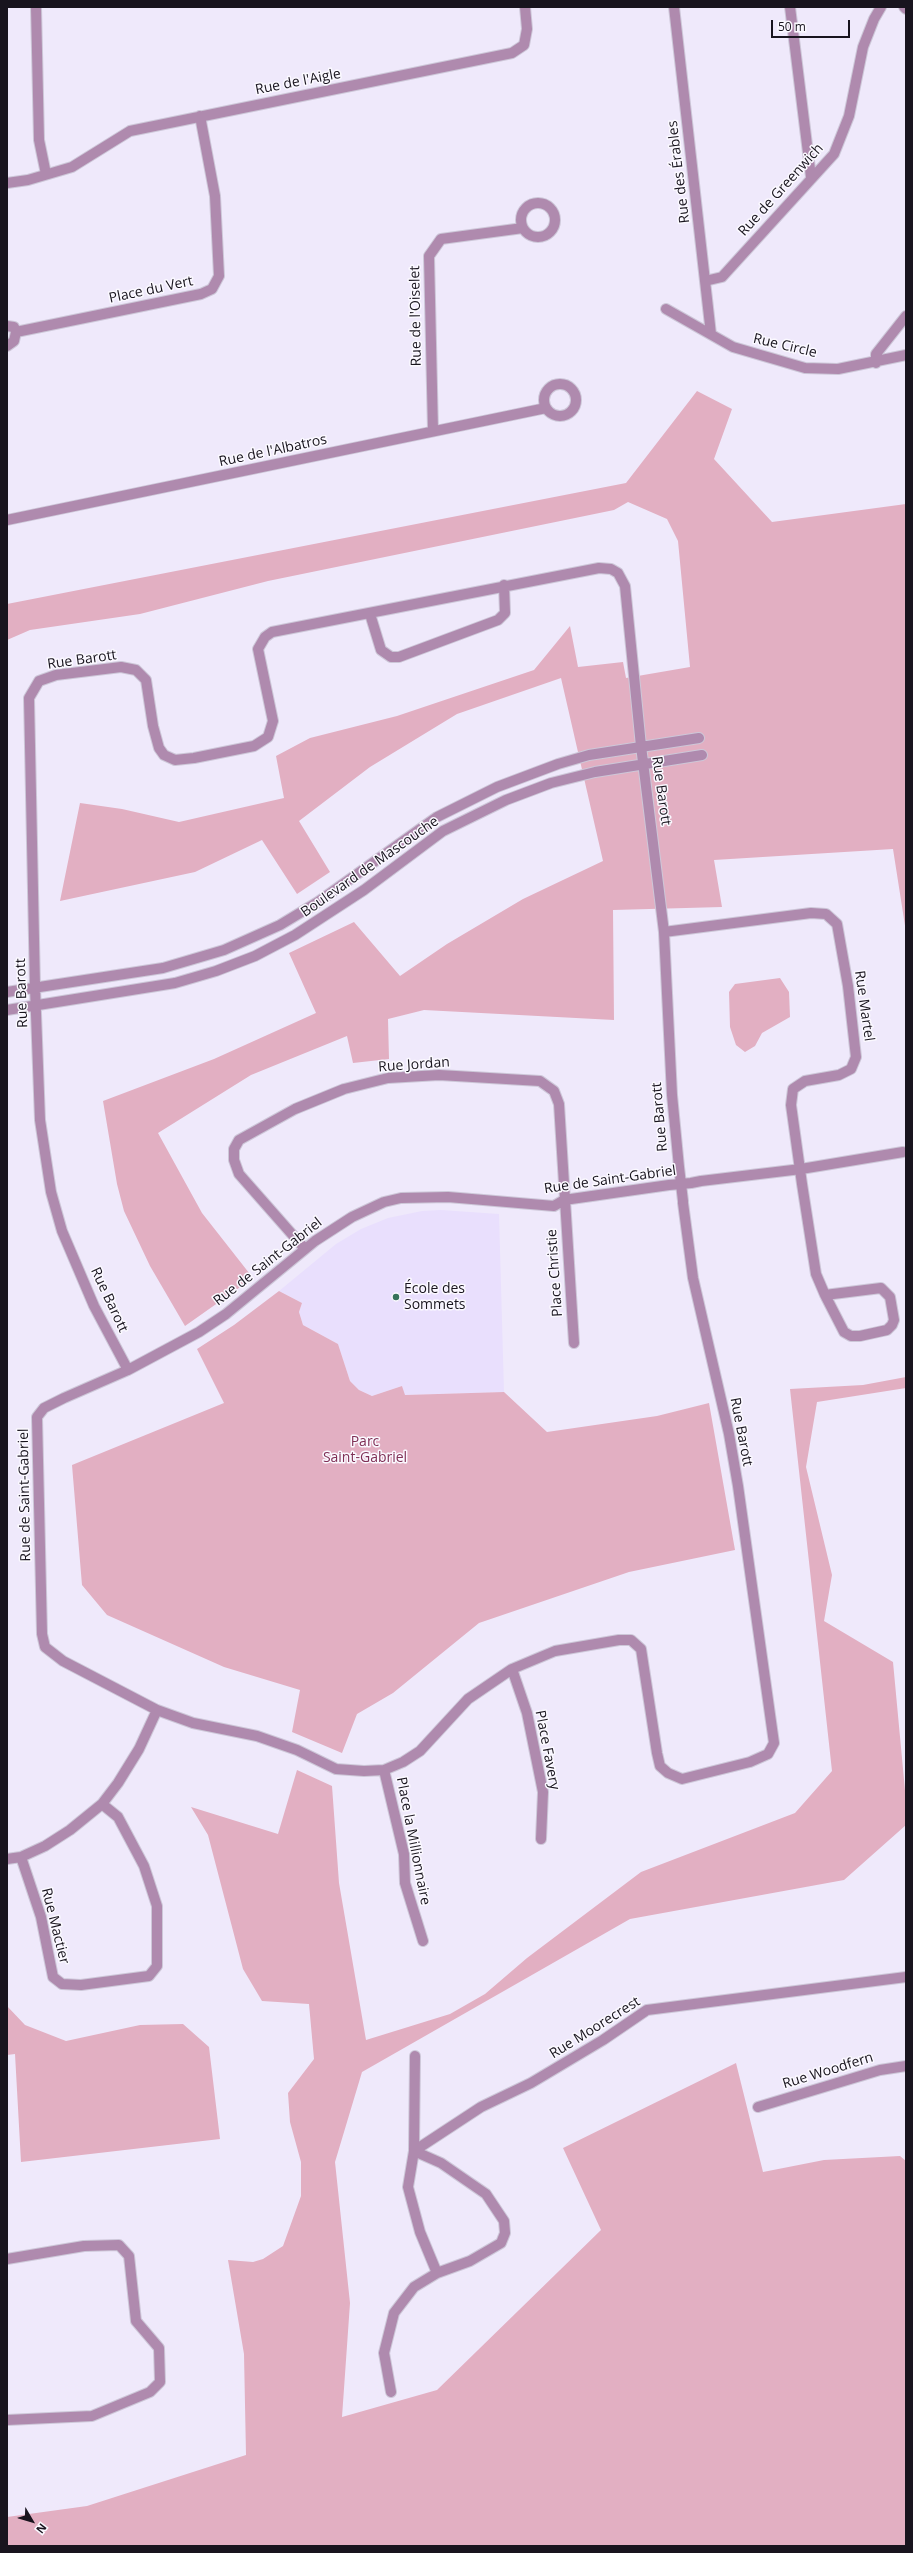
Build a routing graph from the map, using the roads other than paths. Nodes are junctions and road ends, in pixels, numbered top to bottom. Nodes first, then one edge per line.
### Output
1 (36, 7) edge
2 (525, 7) edge
3 (674, 7) edge
4 (790, 7) edge
5 (881, 7) edge
6 (200, 116) junction
7 (46, 174) junction
8 (811, 177) junction
9 (7, 183) edge
10 (523, 228) dead end
11 (705, 281) junction
12 (666, 309) dead end
13 (906, 316) edge
14 (7, 326) edge
15 (16, 332) junction
16 (711, 334) junction
17 (7, 346) edge
18 (906, 355) edge
19 (876, 363) junction
20 (546, 408) dead end
21 (433, 431) junction
22 (7, 520) edge
23 (504, 585) junction
24 (370, 614) junction
25 (699, 738) dead end
26 (641, 746) junction
27 (702, 755) dead end
28 (644, 763) junction
29 (664, 932) junction
30 (34, 987) junction
31 (7, 992) edge
32 (35, 1005) junction
33 (7, 1010) edge
34 (903, 1152) dead end
35 (800, 1169) junction
36 (681, 1184) junction
37 (564, 1200) junction
38 (305, 1249) junction
39 (825, 1294) junction
40 (574, 1343) dead end
41 (128, 1370) junction
42 (512, 1669) junction
43 (157, 1710) junction
44 (731, 1766) joint
45 (384, 1770) junction
46 (102, 1804) junction
47 (542, 1839) dead end
48 (21, 1857) junction
49 (7, 1859) edge
50 (423, 1941) dead end
51 (906, 1977) edge
52 (415, 2056) dead end
53 (906, 2066) edge
54 (758, 2107) dead end
55 (414, 2151) junction
56 (7, 2259) edge
57 (437, 2273) junction
58 (391, 2392) dead end
59 (7, 2420) edge

1 - 7 street
2 - 6 street, Rue de l'Aigle
3 - 11 street, Rue des Érables
4 - 8 street
5 - 8 street, Rue de Greenwich
6 - 7 street, Rue de l'Aigle
6 - 15 street, Place du Vert
7 - 9 street, Rue de l'Aigle
8 - 11 street, Rue de Greenwich
10 - 21 street, Rue de l'Oiselet
11 - 16 street, Rue des Érables
12 - 16 street, Rue Circle
13 - 19 street
14 - 15 street
15 - 17 street
16 - 19 street, Rue Circle
18 - 19 street, Rue Circle
20 - 21 street, Rue de l'Albatros
21 - 22 street, Rue de l'Albatros
23 - 24 street, Rue Barott
23 - 24 street
23 - 26 street, Rue Barott
24 - 30 street, Rue Barott
25 - 26 street, Boulevard de Mascouche
26 - 28 street, Rue Barott
26 - 30 street, Boulevard de Mascouche
27 - 28 street, Boulevard de Mascouche
28 - 29 street, Rue Barott
28 - 32 street, Boulevard de Mascouche
29 - 35 street, Rue Martel
29 - 36 street, Rue Barott
30 - 31 street, Boulevard de Mascouche
30 - 32 street, Rue Barott
32 - 33 street, Boulevard de Mascouche
32 - 41 street, Rue Barott
34 - 35 street, Rue de Saint-Gabriel
35 - 36 street, Rue de Saint-Gabriel
35 - 39 street, Rue Martel
36 - 37 street, Rue de Saint-Gabriel
36 - 44 street, Rue Barott
37 - 38 street, Rue de Saint-Gabriel
37 - 38 street, Rue Jordan
37 - 40 street, Place Christie
38 - 41 street, Rue de Saint-Gabriel
39 - 39 street, Rue Martel
41 - 43 street, Rue de Saint-Gabriel
42 - 44 street, Rue de Saint-Gabriel
42 - 45 street, Rue de Saint-Gabriel
42 - 47 street, Place Favery
43 - 45 street, Rue de Saint-Gabriel
43 - 46 street
45 - 50 street, Place la Millionnaire
46 - 48 street
46 - 48 street, Rue Mactier
48 - 49 street
51 - 55 street, Rue Moorecrest
52 - 55 street
53 - 54 street, Rue Woodfern
55 - 57 street
55 - 57 street
56 - 59 street
57 - 58 street

